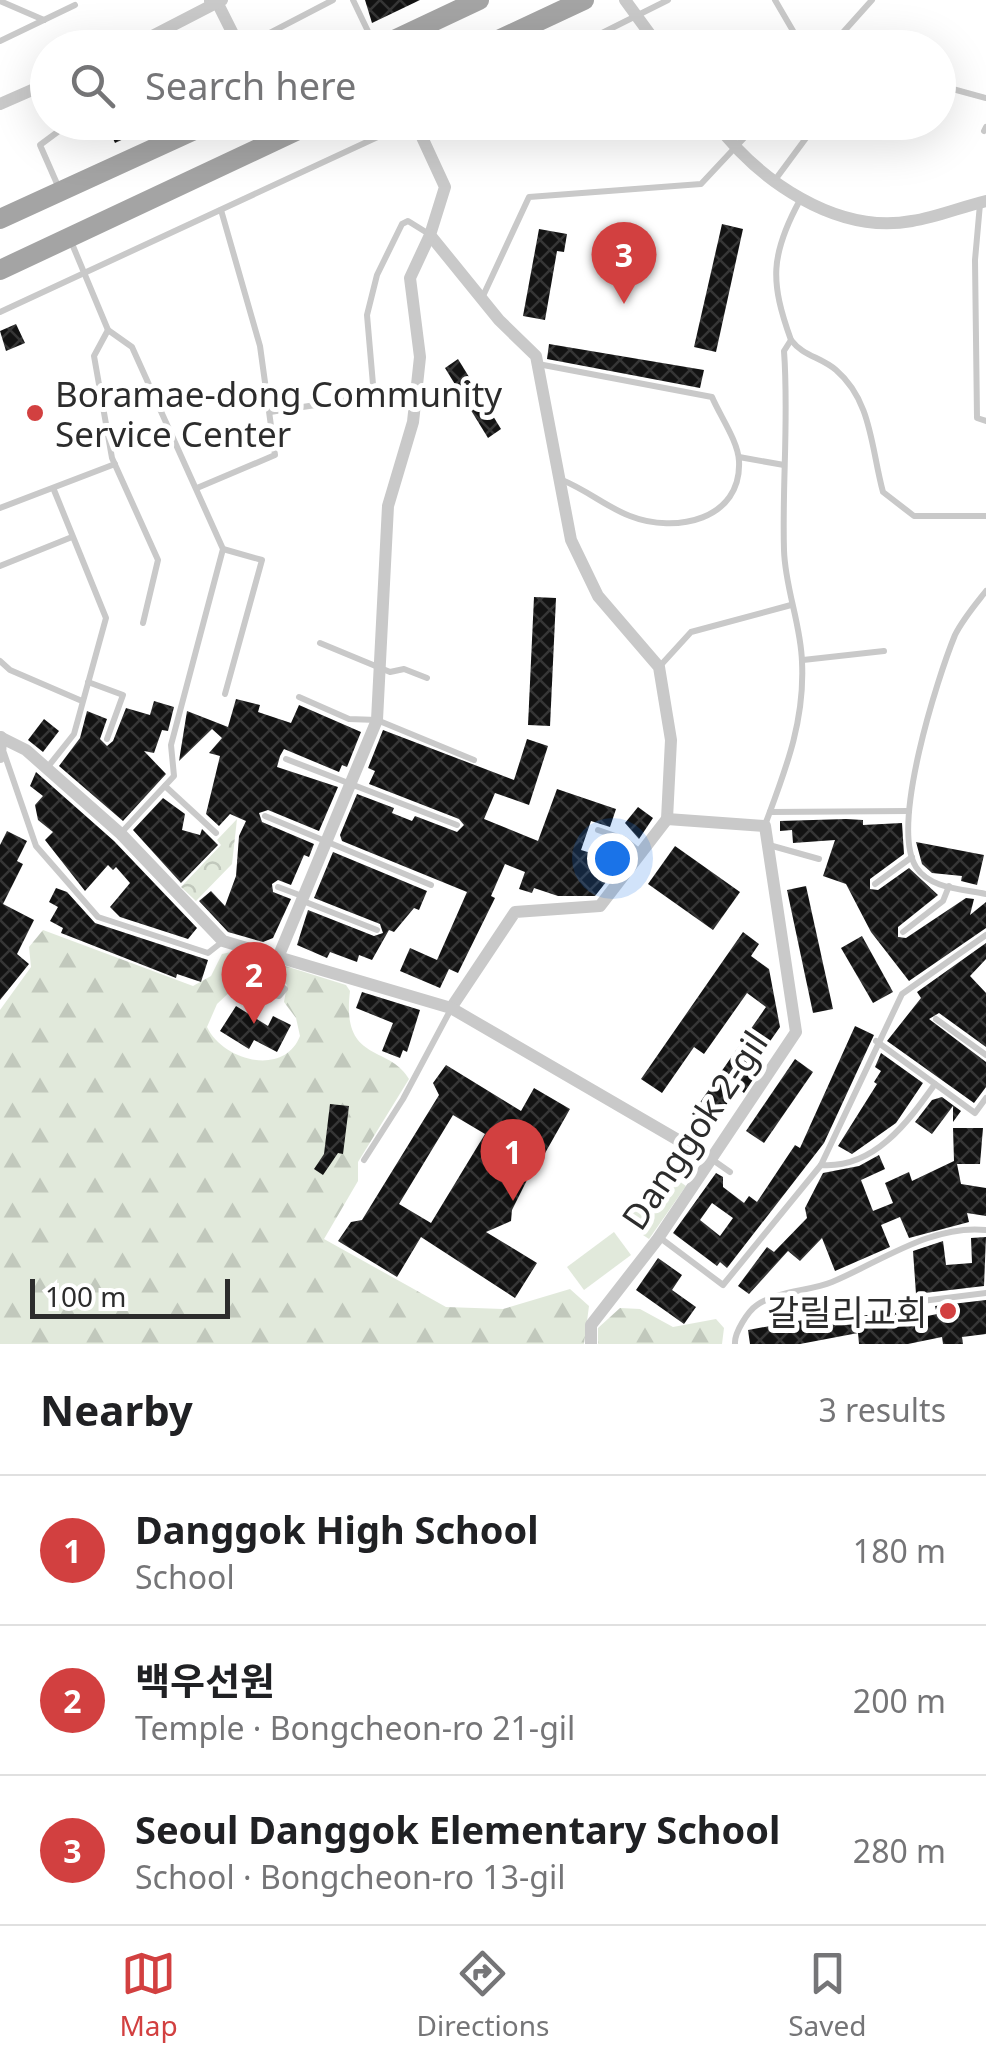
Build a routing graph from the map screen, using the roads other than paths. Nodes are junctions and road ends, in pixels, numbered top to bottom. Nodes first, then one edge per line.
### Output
1 (333, 0) edge
2 (353, 0) edge
3 (479, 0) edge
4 (584, 0) edge
5 (625, 0) edge
6 (668, 0) edge
7 (775, 0) edge
8 (872, 0) edge
9 (0, 1) edge
10 (216, 1) edge
11 (75, 5) dead end
12 (638, 17) junction
13 (44, 20) junction
14 (177, 30) edge
15 (231, 30) edge
16 (276, 30) edge
17 (367, 30) edge
18 (423, 30) edge
19 (520, 30) edge
20 (610, 30) edge
21 (647, 30) edge
22 (792, 30) edge
23 (847, 30) edge
24 (0, 41) edge
25 (956, 90) edge
26 (30, 91) edge
27 (986, 98) edge
28 (0, 104) edge
29 (46, 140) edge
30 (173, 140) edge
31 (273, 140) edge
32 (373, 140) edge
33 (421, 140) edge
34 (729, 140) edge
35 (743, 140) edge
36 (805, 140) edge
37 (735, 149) junction
38 (774, 181) junction
39 (60, 192) junction
40 (800, 200) junction
41 (983, 202) edge
42 (221, 210) junction
43 (0, 219) edge
44 (430, 235) junction
45 (70, 238) junction
46 (0, 270) edge
47 (84, 274) junction
48 (483, 296) junction
49 (0, 312) edge
50 (108, 330) junction
51 (790, 340) junction
52 (538, 364) junction
53 (270, 412) junction
54 (986, 421) edge
55 (739, 456) junction
56 (115, 464) junction
57 (784, 465) junction
58 (556, 478) junction
59 (197, 488) junction
60 (54, 490) junction
61 (0, 508) edge
62 (986, 516) edge
63 (72, 537) junction
64 (223, 549) junction
65 (0, 566) edge
66 (986, 591) edge
67 (790, 605) junction
68 (143, 623) dead end
69 (320, 643) dead end
70 (884, 651) dead end
71 (0, 660) edge
72 (802, 660) junction
73 (378, 667) junction
74 (659, 667) junction
75 (427, 678) dead end
76 (88, 682) junction
77 (225, 694) dead end
78 (299, 697) dead end
79 (82, 701) junction
80 (377, 720) junction
81 (0, 737) edge
82 (108, 740) dead end
83 (2, 755) edge
84 (286, 759) dead end
85 (474, 760) dead end
86 (47, 768) junction
87 (350, 784) junction
88 (165, 786) junction
89 (909, 811) junction
90 (265, 816) dead end
91 (666, 819) junction
92 (767, 819) junction
93 (457, 825) dead end
94 (598, 830) dead end
95 (216, 833) dead end
96 (120, 834) junction
97 (325, 842) junction
98 (768, 845) junction
99 (641, 852) junction
100 (912, 857) junction
101 (818, 859) dead end
102 (875, 884) dead end
103 (432, 885) dead end
104 (949, 886) junction
105 (278, 887) dead end
106 (986, 894) edge
107 (302, 898) junction
108 (378, 930) dead end
109 (903, 932) dead end
110 (986, 934) edge
111 (223, 941) junction
112 (248, 947) junction
113 (279, 955) junction
114 (451, 1008) junction
115 (257, 1010) dead end
116 (936, 1019) dead end
117 (876, 1041) junction
118 (986, 1055) edge
119 (936, 1084) junction
120 (986, 1098) edge
121 (709, 1158) junction
122 (364, 1160) dead end
123 (822, 1165) junction
124 (730, 1172) dead end
125 (986, 1230) edge
126 (659, 1237) junction
127 (986, 1293) edge
128 (914, 1302) dead end
129 (592, 1344) edge
130 (735, 1344) edge

1 - 16 lane
2 - 17 lane
3 - 18 main road
4 - 19 main road
5 - 12 street
6 - 12 lane
7 - 22 lane
8 - 23 lane
9 - 13 lane
10 - 14 street
10 - 15 street
11 - 13 lane
12 - 20 lane
12 - 21 street
13 - 24 lane
25 - 27 lane
26 - 28 street
29 - 39 lane
30 - 39 main road
31 - 45 main road
32 - 42 lane
33 - 44 street
34 - 37 street
35 - 37 lane
36 - 38 lane
37 - 38 street
37 - 48 lane
38 - 40 street
39 - 43 main road
40 - 41 street
40 - 51 lane
41 - 54 lane
42 - 47 lane
42 - 53 lane
44 - 48 street
44 - 53 lane
44 - 73 street
45 - 46 main road
45 - 47 lane
47 - 49 lane
47 - 50 lane
48 - 52 street
50 - 56 lane
50 - 59 lane
51 - 57 lane
51 - 62 lane
52 - 55 lane
52 - 58 street
53 - 59 lane
55 - 57 lane
55 - 58 lane
56 - 60 lane
56 - 68 lane
57 - 67 lane
58 - 74 street
59 - 64 lane
60 - 61 lane
60 - 63 lane
63 - 65 lane
63 - 76 lane
64 - 77 lane
64 - 88 lane
66 - 89 lane
67 - 72 lane
67 - 74 lane
69 - 73 lane
70 - 72 lane
71 - 79 lane
72 - 92 lane
73 - 75 lane
73 - 80 street
74 - 91 street
76 - 79 lane
76 - 82 lane
78 - 80 lane
79 - 86 lane
80 - 85 lane
80 - 87 street
81 - 83 street
81 - 86 street
83 - 111 lane
84 - 87 lane
86 - 96 street
87 - 93 lane
87 - 97 street
88 - 95 lane
88 - 96 lane
89 - 92 lane
89 - 100 lane
90 - 97 lane
91 - 92 street
91 - 99 street
92 - 98 street, Danggok 2-gil
94 - 99 lane
96 - 111 street
97 - 103 lane
97 - 107 street
98 - 101 lane
98 - 121 street, Danggok 2-gil
99 - 114 street
100 - 102 lane
100 - 104 lane
104 - 106 lane
104 - 109 lane
105 - 107 lane
107 - 108 lane
107 - 113 street
110 - 117 lane
111 - 112 street
112 - 113 street
112 - 115 lane
113 - 114 street
114 - 121 street
114 - 122 lane
116 - 118 lane
117 - 119 lane
117 - 123 lane
119 - 120 lane
119 - 123 lane
121 - 124 lane
121 - 126 street, Danggok 2-gil
123 - 126 lane
125 - 130 lane
126 - 129 street, Danggok 2-gil
127 - 128 lane

